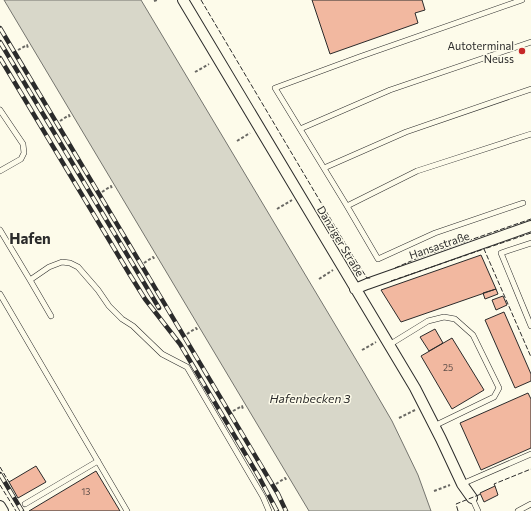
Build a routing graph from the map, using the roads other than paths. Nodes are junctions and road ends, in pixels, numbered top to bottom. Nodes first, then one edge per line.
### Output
1 (183, 0) edge
2 (522, 0) edge
3 (531, 42) edge
4 (531, 89) edge
5 (0, 110) edge
6 (300, 129) junction
7 (531, 134) edge
8 (324, 168) junction
9 (0, 171) edge
10 (523, 203) dead end
11 (347, 206) junction
12 (531, 226) edge
13 (0, 230) edge
14 (531, 243) edge
15 (30, 280) junction
16 (355, 289) junction
17 (0, 294) edge
18 (52, 316) dead end
19 (531, 326) edge
20 (389, 345) junction
21 (434, 426) junction
22 (531, 454) edge
23 (98, 461) junction
24 (462, 484) junction
25 (472, 498) joint
26 (25, 504) dead end
27 (531, 504) edge
28 (0, 506) edge
29 (3, 511) edge
30 (127, 511) edge
31 (269, 511) edge
32 (478, 511) edge
33 (518, 511) edge

1 - 16 street, Danziger Straße
2 - 6 lane
3 - 6 lane
4 - 8 lane
5 - 9 lane
6 - 8 lane
7 - 11 lane
8 - 11 lane
10 - 11 lane
12 - 16 street, Hansastraße
13 - 15 lane
14 - 19 lane
15 - 18 lane
15 - 31 lane
16 - 20 street, Danziger Straße
17 - 23 lane
20 - 21 street, Danziger Straße
20 - 21 lane
21 - 24 street, Danziger Straße
22 - 24 lane
23 - 26 lane
23 - 30 lane
24 - 25 street, Danziger Straße
25 - 32 lane
27 - 33 lane
28 - 29 street

